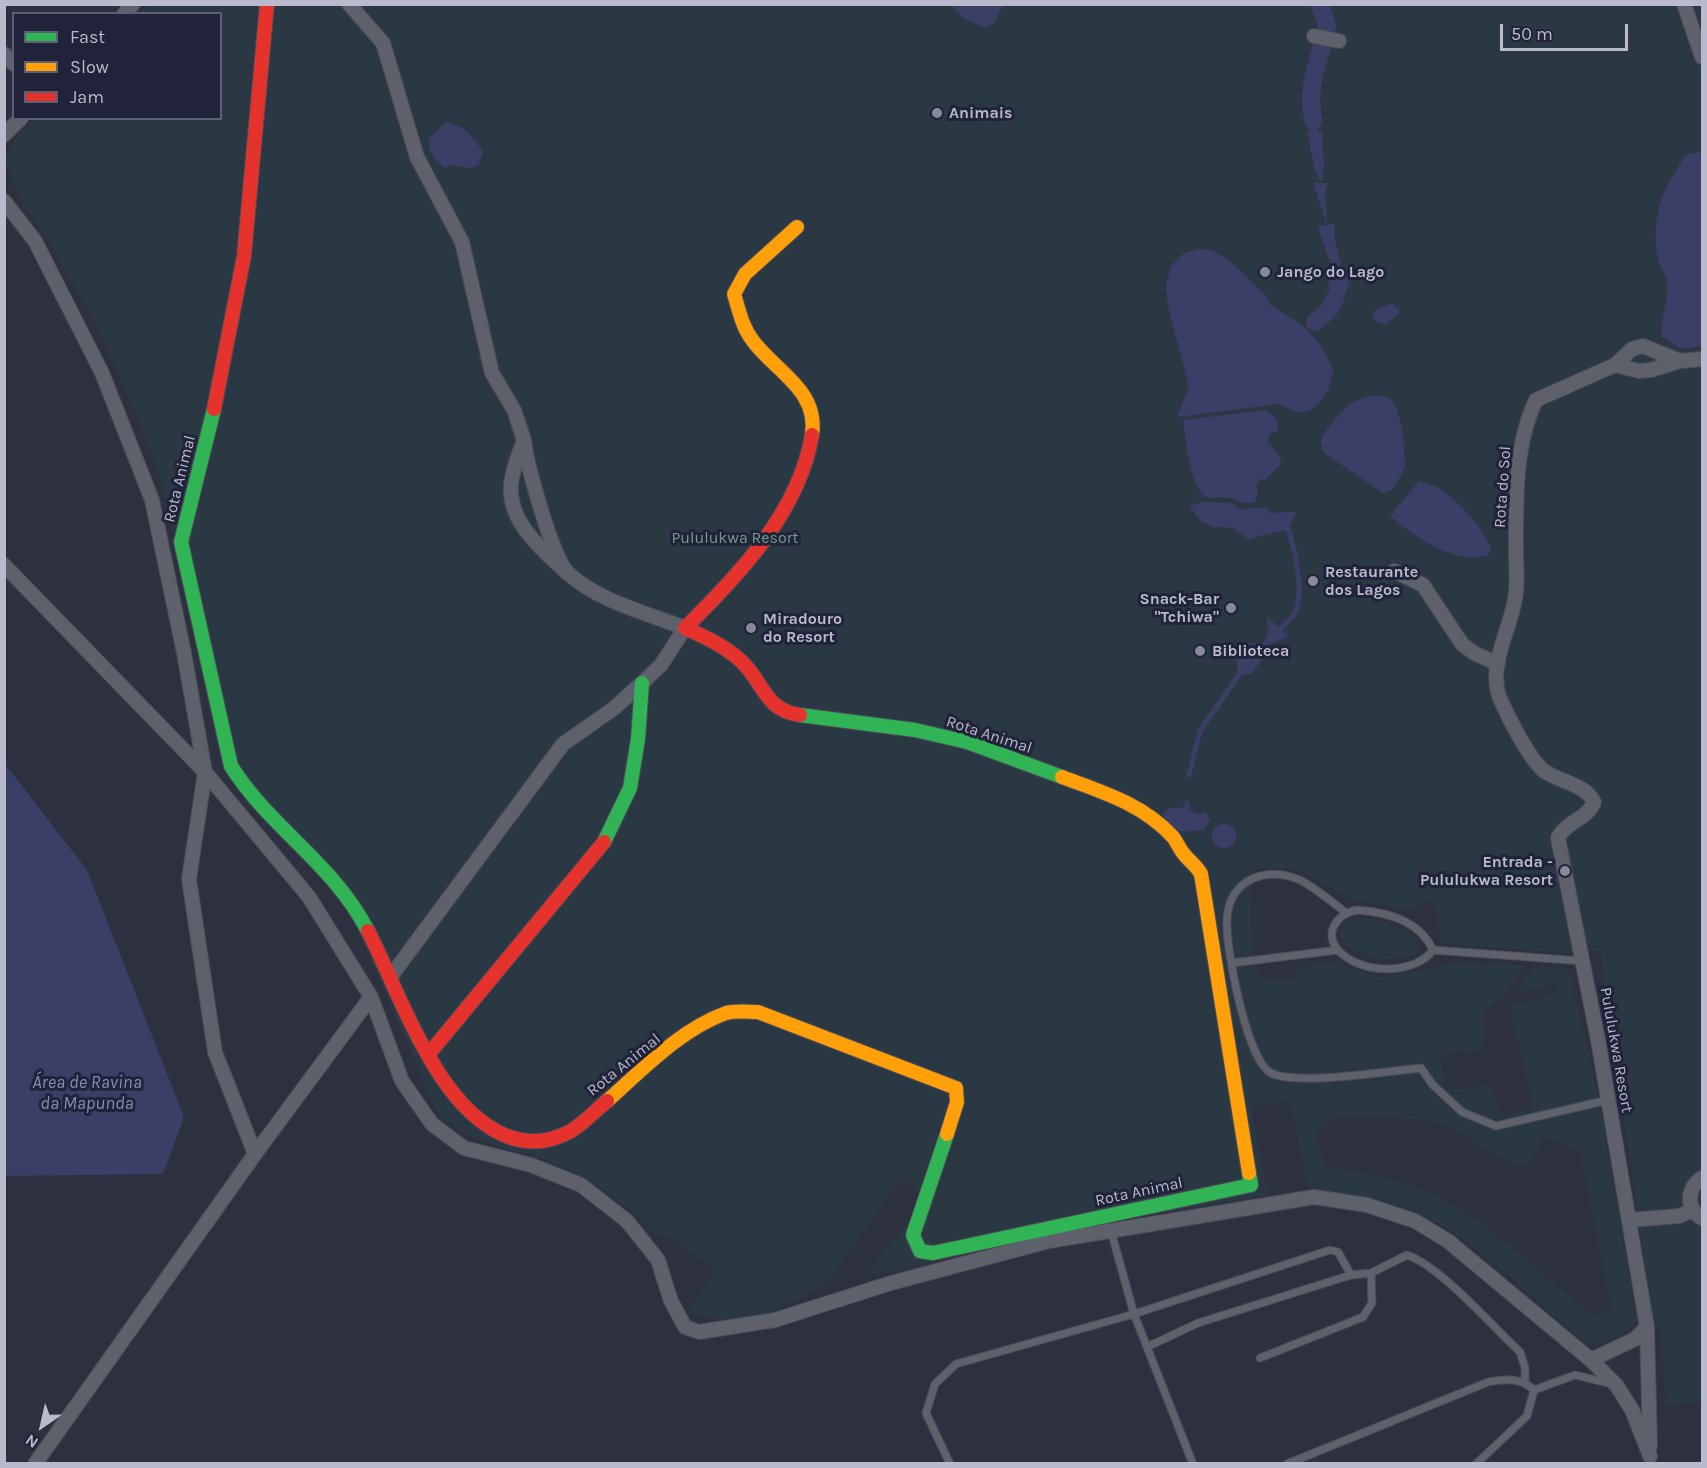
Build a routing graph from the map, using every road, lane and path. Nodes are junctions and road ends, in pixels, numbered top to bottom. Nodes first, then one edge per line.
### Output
1 (267, 4) edge
2 (349, 4) edge
3 (1684, 4) edge
4 (1314, 36) dead end
5 (1339, 41) dead end
6 (1702, 57) edge
7 (19, 120) edge
8 (4, 135) edge
9 (4, 201) edge
10 (797, 227) dead end
11 (1702, 359) edge
12 (1680, 361) junction
13 (1615, 365) junction
14 (524, 440) junction
15 (4, 565) edge
16 (1394, 571) dead end
17 (567, 573) junction
18 (685, 628) junction
19 (1498, 664) junction
20 (642, 683) junction
21 (205, 772) junction
22 (1568, 887) joint
23 (1344, 912) junction
24 (1338, 950) junction
25 (1433, 950) junction
26 (1582, 961) junction
27 (1232, 963) junction
28 (391, 976) junction
29 (371, 997) junction
30 (428, 1055) junction
31 (1608, 1100) junction
32 (255, 1154) junction
33 (1702, 1178) edge
34 (1698, 1214) edge
35 (1629, 1220) junction
36 (1111, 1231) junction
37 (1371, 1273) junction
38 (1351, 1275) junction
39 (1134, 1314) junction
40 (1647, 1327) junction
41 (1147, 1347) junction
42 (1260, 1358) dead end
43 (1591, 1360) junction
44 (1525, 1382) junction
45 (1617, 1386) junction
46 (1534, 1390) junction
47 (1651, 1460) edge
48 (34, 1464) edge
49 (950, 1464) edge
50 (1193, 1464) edge
51 (1287, 1464) edge
52 (1476, 1464) edge

1 - 28 street, Rota Animal
2 - 14 street
3 - 6 street
4 - 5 street
7 - 8 street
9 - 21 street
10 - 18 street
11 - 12 street, Rota do Sol
12 - 13 street, Rota do Sol
12 - 13 street, Rota do Sol
13 - 19 street, Rota do Sol
14 - 17 street
14 - 17 street, Rota Animal
15 - 21 street
16 - 19 street
17 - 18 street, Rota Animal
18 - 20 street
18 - 30 street, Rota Animal
19 - 22 street, Rota do Sol
20 - 28 street
20 - 30 street
21 - 29 street
21 - 32 street
22 - 26 street, Pululukwa Resort
23 - 24 lane
23 - 25 lane
23 - 27 lane
24 - 25 lane
24 - 27 lane
25 - 26 lane
26 - 31 street, Pululukwa Resort
27 - 31 lane
28 - 30 street, Rota Animal
29 - 32 street
29 - 36 street
31 - 35 street, Pululukwa Resort
32 - 48 street
33 - 34 street
34 - 35 street
35 - 40 street, Pululukwa Resort
36 - 39 lane
36 - 43 street
37 - 38 lane
37 - 42 lane
37 - 44 lane
38 - 39 lane
38 - 41 lane
39 - 41 lane
39 - 49 lane
40 - 43 street
40 - 47 street, Pululukwa Resort
41 - 50 lane
43 - 45 street
44 - 46 lane
44 - 51 lane
45 - 46 lane
45 - 47 street
46 - 52 lane

